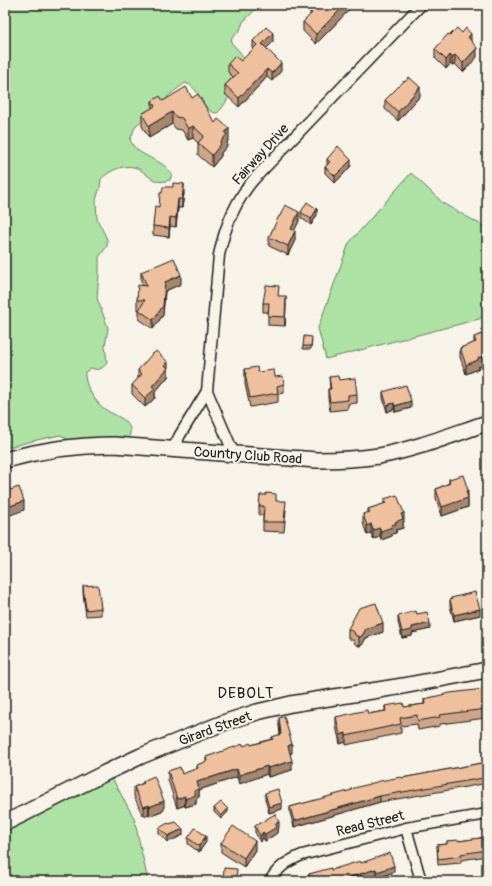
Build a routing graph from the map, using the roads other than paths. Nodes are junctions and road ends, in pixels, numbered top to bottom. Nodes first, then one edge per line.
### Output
1 (421, 5) edge
2 (207, 391) junction
3 (487, 423) edge
4 (173, 449) junction
5 (234, 454) junction
6 (5, 460) edge
7 (487, 670) edge
8 (487, 814) edge
9 (5, 823) edge
10 (406, 828) junction
11 (271, 881) edge
12 (422, 881) edge

1 - 2 street, Fairway Drive
2 - 4 street, Fairway Drive
2 - 5 street, Fairway Drive
3 - 5 street, Country Club Road
4 - 5 street, Country Club Road
4 - 6 street, Country Club Road
7 - 9 street, Girard Street
8 - 10 street, Read Street
10 - 11 street, Read Street
10 - 12 street

